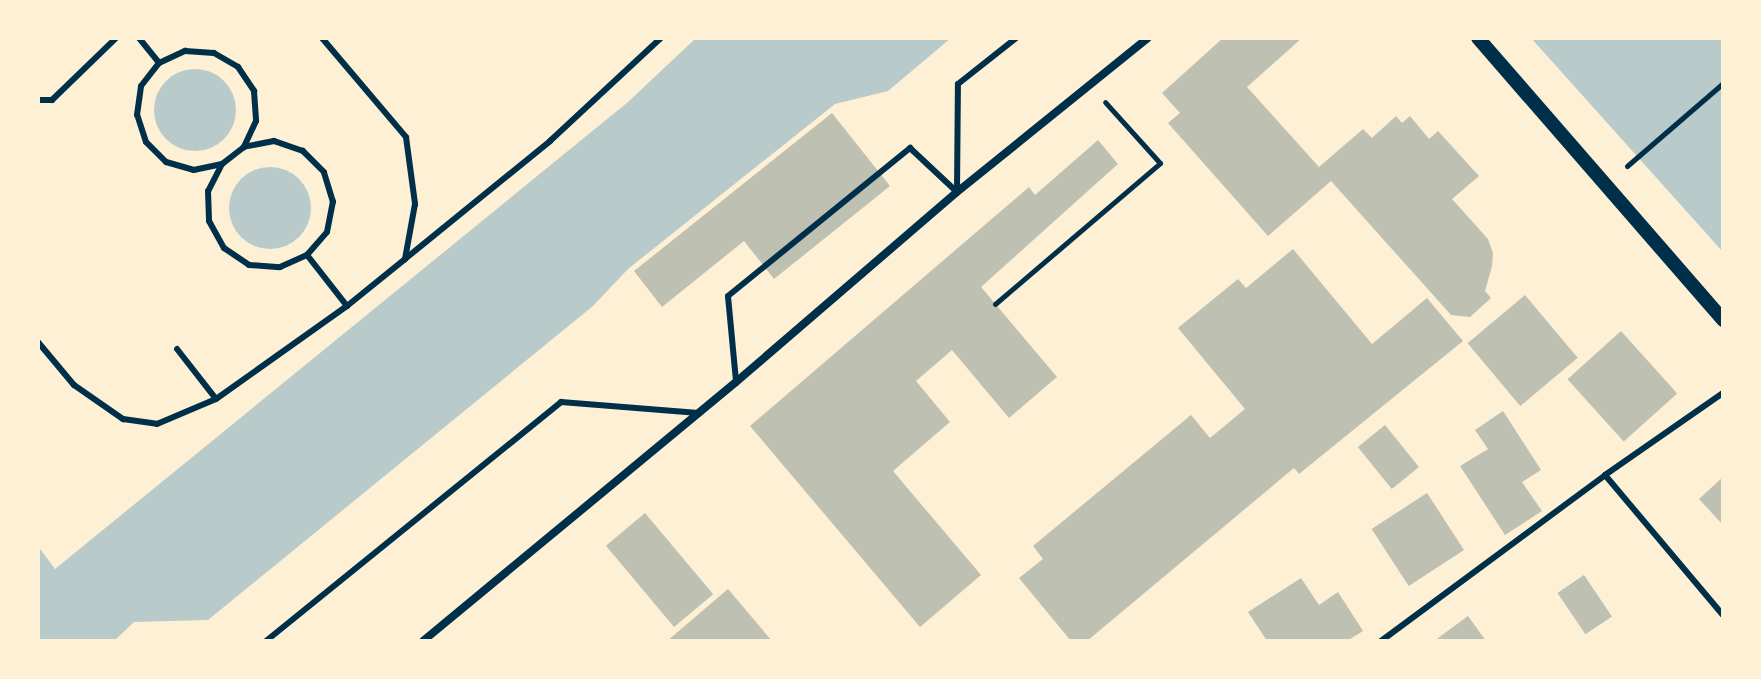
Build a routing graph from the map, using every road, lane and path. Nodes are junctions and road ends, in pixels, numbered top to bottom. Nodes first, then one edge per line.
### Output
1 (116, 38) edge
2 (139, 38) edge
3 (322, 38) edge
4 (661, 38) edge
5 (1016, 38) edge
6 (1148, 38) edge
7 (1478, 38) edge
8 (159, 63) junction
9 (1723, 83) edge
10 (1092, 86) junction
11 (38, 100) edge
12 (244, 147) junction
13 (222, 164) junction
14 (1606, 185) junction
15 (957, 192) junction
16 (307, 255) junction
17 (405, 259) junction
18 (995, 304) dead end
19 (347, 306) junction
20 (1723, 320) edge
21 (38, 342) edge
22 (177, 349) dead end
23 (736, 382) junction
24 (1723, 393) edge
25 (216, 399) junction
26 (699, 413) junction
27 (1605, 475) junction
28 (1723, 615) edge
29 (266, 641) edge
30 (423, 641) edge
31 (1381, 641) edge

1 - 11 lane
2 - 8 lane
3 - 17 lane
4 - 17 lane
5 - 15 lane
6 - 10 street
7 - 14 street
8 - 12 lane
8 - 13 lane
9 - 14 path
10 - 15 street
10 - 18 path
12 - 13 lane
12 - 16 lane
13 - 16 lane
14 - 20 street
15 - 23 street
15 - 23 lane
16 - 19 lane
17 - 19 lane
19 - 25 lane
21 - 25 lane
22 - 25 lane
23 - 26 street
24 - 27 lane
26 - 29 lane
26 - 30 street
27 - 28 lane
27 - 31 lane

